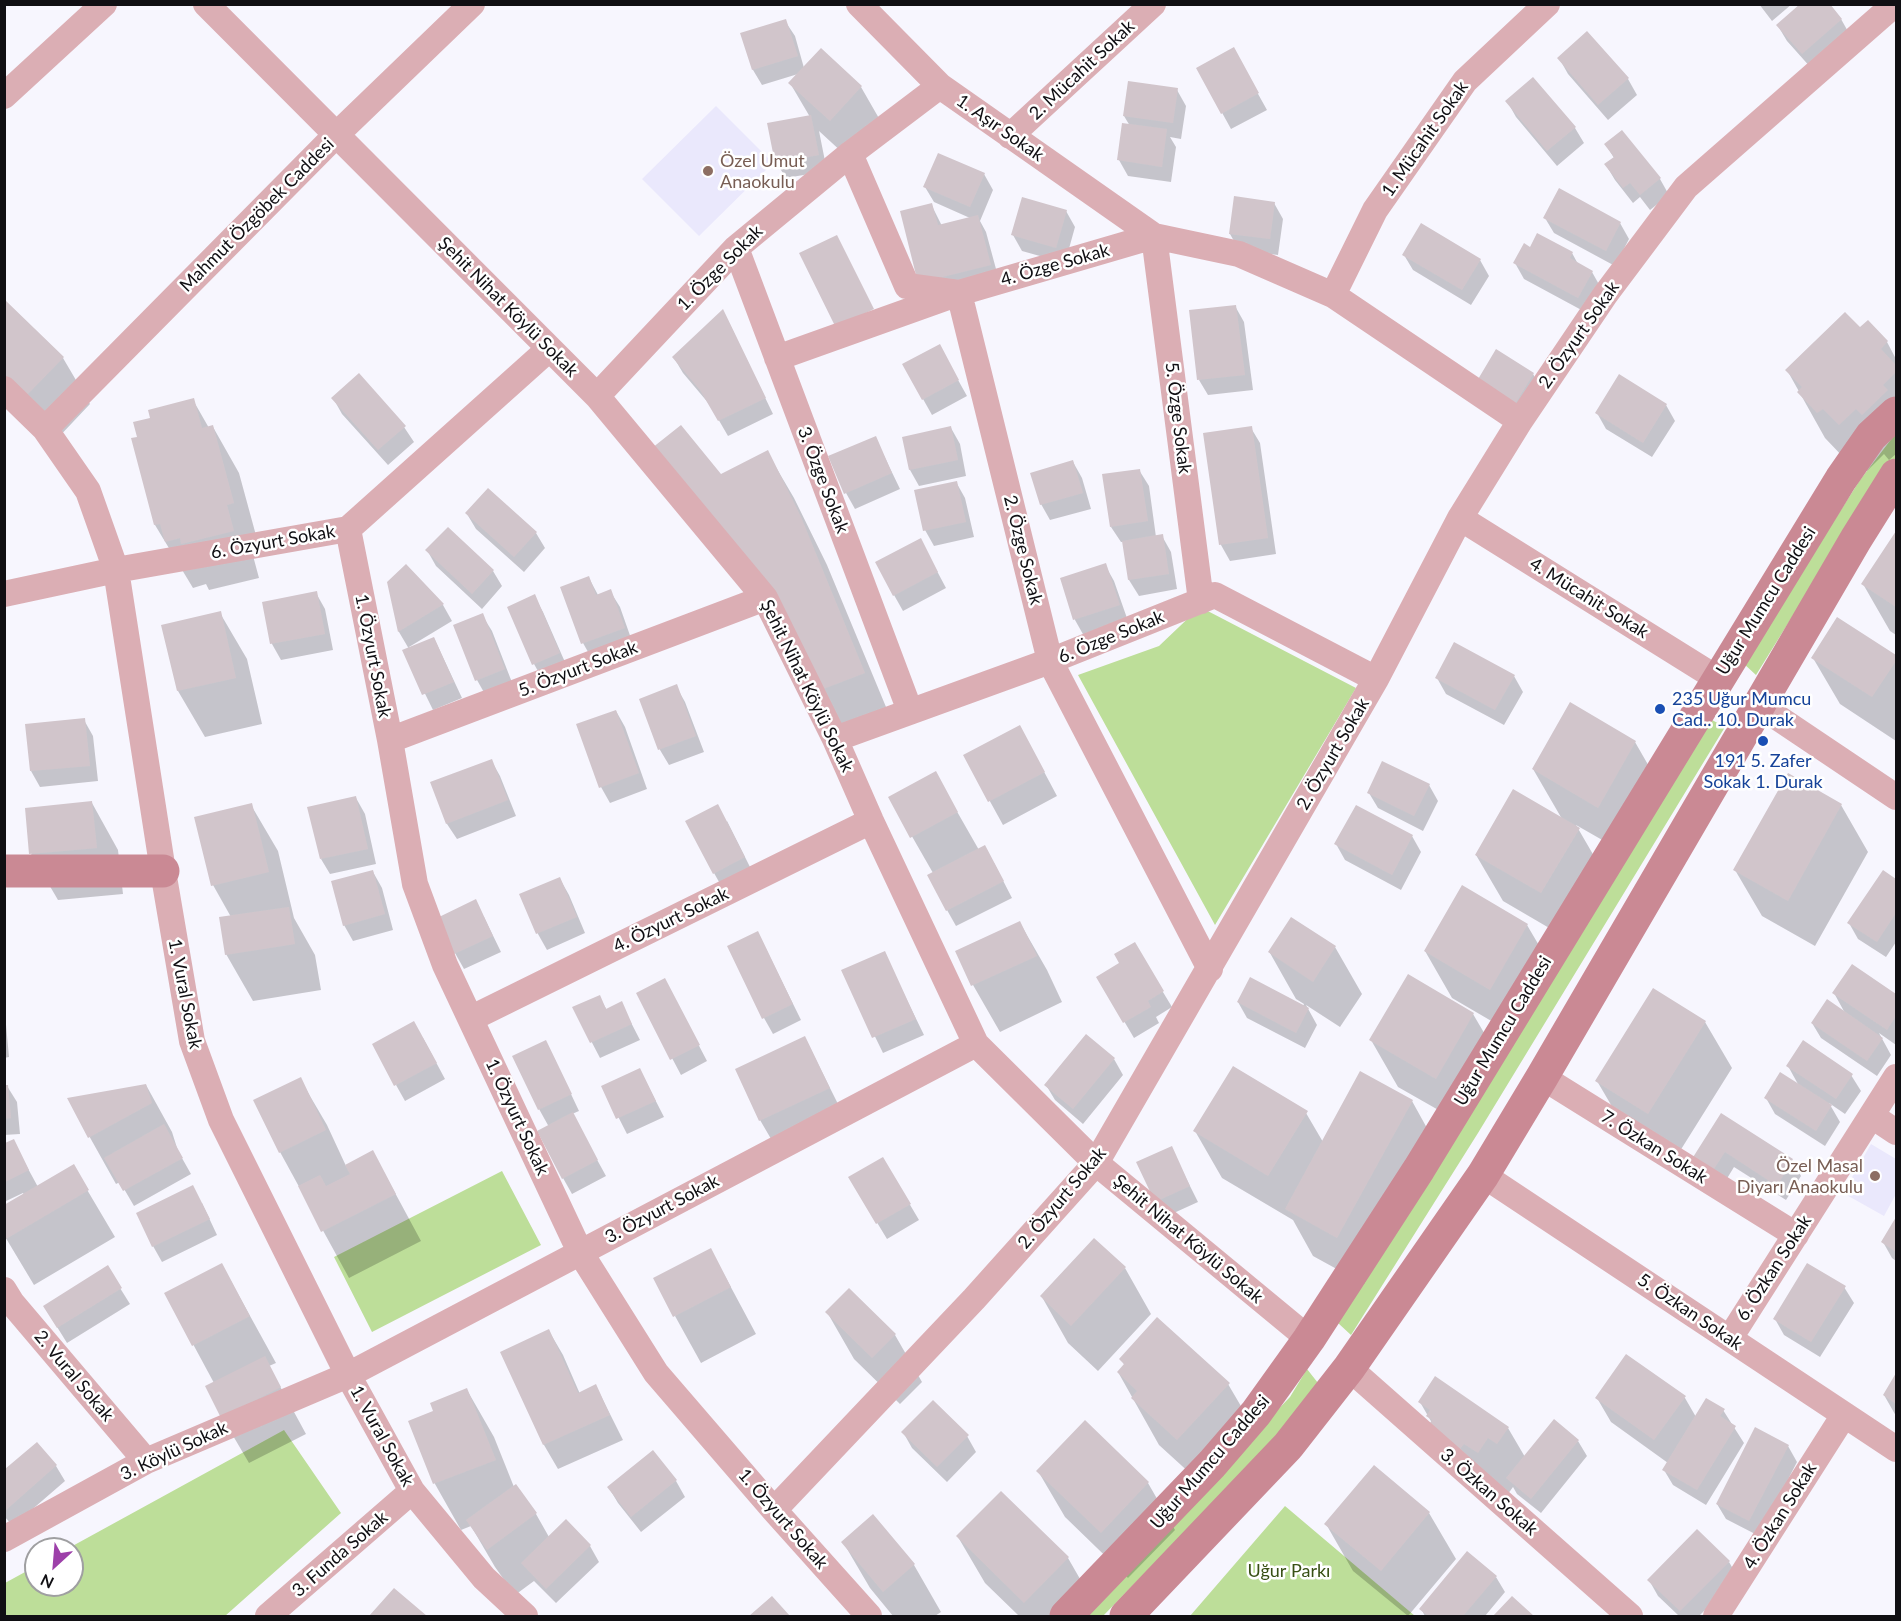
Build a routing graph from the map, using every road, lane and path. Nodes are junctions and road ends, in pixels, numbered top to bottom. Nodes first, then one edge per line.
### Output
1 (104, 4) edge
2 (206, 4) edge
3 (472, 4) edge
4 (859, 4) edge
5 (1153, 4) edge
6 (1548, 4) edge
7 (1895, 4) edge
8 (940, 86) junction
9 (4, 96) edge
10 (336, 135) junction
11 (1010, 136) junction
12 (850, 154) junction
13 (1154, 236) junction
14 (736, 248) junction
15 (959, 293) junction
16 (1332, 295) junction
17 (549, 349) junction
18 (777, 358) junction
19 (4, 389) edge
20 (597, 396) junction
21 (1896, 413) edge
22 (1520, 422) junction
23 (45, 429) junction
24 (1896, 475) edge
25 (1460, 518) junction
26 (348, 529) junction
27 (116, 570) junction
28 (4, 594) edge
29 (765, 598) junction
30 (1202, 601) junction
31 (1050, 661) junction
32 (1376, 679) junction
33 (1718, 679) junction
34 (1759, 705) junction
35 (910, 711) junction
36 (835, 739) junction
37 (390, 740) junction
38 (1896, 797) edge
39 (871, 821) junction
40 (4, 871) edge
41 (163, 871) junction
42 (1210, 969) junction
43 (472, 1018) junction
44 (976, 1044) junction
45 (1542, 1077) junction
46 (1896, 1077) edge
47 (1872, 1116) junction
48 (1896, 1132) edge
49 (1096, 1163) junction
50 (1483, 1175) junction
51 (1796, 1235) junction
52 (580, 1252) junction
53 (4, 1290) edge
54 (1730, 1338) junction
55 (1309, 1339) junction
56 (1349, 1368) junction
57 (348, 1375) junction
58 (1845, 1415) junction
59 (1896, 1449) edge
60 (146, 1461) junction
61 (412, 1491) junction
62 (774, 1510) junction
63 (4, 1539) edge
64 (268, 1617) edge
65 (525, 1617) edge
66 (869, 1617) edge
67 (1065, 1617) edge
68 (1126, 1617) edge
69 (1630, 1617) edge
70 (1716, 1617) edge

1 - 9 street
2 - 10 street, Şehit Nihat Köylü Sokak
3 - 10 street, Mahmut Özgöbek Caddesi
4 - 8 street, 1. Aşır Sokak
5 - 11 street, 2. Mücahit Sokak
6 - 16 street, 1. Mücahit Sokak
7 - 22 street, 2. Özyurt Sokak
8 - 11 street, 1. Aşır Sokak
8 - 12 street, 1. Özge Sokak
10 - 17 street, Şehit Nihat Köylü Sokak
10 - 23 street, Mahmut Özgöbek Caddesi
11 - 13 street, 1. Aşır Sokak
12 - 14 street, 1. Özge Sokak
12 - 15 street
13 - 15 street, 4. Özge Sokak
13 - 16 street, 4. Özge Sokak
13 - 30 street, 5. Özge Sokak
14 - 18 street, 3. Özge Sokak
14 - 20 street, 1. Özge Sokak
15 - 18 street, 4. Özge Sokak
15 - 31 street, 2. Özge Sokak
16 - 22 street, 4. Özge Sokak
17 - 20 street, Şehit Nihat Köylü Sokak
17 - 26 street, 6. Özyurt Sokak
18 - 35 street, 3. Özge Sokak
19 - 23 street, 1. Vural Sokak
20 - 29 street, Şehit Nihat Köylü Sokak
21 - 33 street, Uğur Mumcu Caddesi
22 - 25 street, 2. Özyurt Sokak
23 - 27 street, 1. Vural Sokak
24 - 34 street
25 - 32 street, 2. Özyurt Sokak
25 - 33 street, 4. Mücahit Sokak
26 - 27 street, 6. Özyurt Sokak
26 - 37 street, 1. Özyurt Sokak
27 - 28 street, 6. Özyurt Sokak
27 - 41 street, 1. Vural Sokak
29 - 36 street, Şehit Nihat Köylü Sokak
29 - 37 street, 5. Özyurt Sokak
30 - 31 street, 6. Özge Sokak
30 - 32 street, 6. Özge Sokak
31 - 35 street, 6. Özge Sokak
31 - 42 street, 2. Özge Sokak
32 - 42 street, 2. Özyurt Sokak
33 - 34 street
33 - 55 street, Uğur Mumcu Caddesi
34 - 38 street
34 - 45 street
35 - 36 street, 6. Özge Sokak
36 - 39 street, Şehit Nihat Köylü Sokak
37 - 43 street, 1. Özyurt Sokak
39 - 43 street, 4. Özyurt Sokak
39 - 44 street, Şehit Nihat Köylü Sokak
40 - 41 street
41 - 57 street, 1. Vural Sokak
42 - 49 street, 2. Özyurt Sokak
43 - 52 street, 1. Özyurt Sokak
44 - 49 street, Şehit Nihat Köylü Sokak
44 - 52 street, 3. Özyurt Sokak
45 - 50 street
45 - 51 street, 7. Özkan Sokak
46 - 47 street, 6. Özkan Sokak
47 - 48 street
47 - 51 street, 6. Özkan Sokak
49 - 55 street, Şehit Nihat Köylü Sokak
49 - 62 street, 2. Özyurt Sokak
50 - 54 street, 5. Özkan Sokak
50 - 56 street
51 - 54 street, 6. Özkan Sokak
52 - 57 street, 3. Özyurt Sokak
52 - 62 street, 1. Özyurt Sokak
53 - 60 street, 2. Vural Sokak
54 - 58 street, 5. Özkan Sokak
55 - 56 street
55 - 67 street, Uğur Mumcu Caddesi
56 - 68 street
56 - 69 street, 3. Özkan Sokak
57 - 60 street, 3. Köylü Sokak
57 - 61 street, 1. Vural Sokak
58 - 59 street, 5. Özkan Sokak
58 - 70 street, 4. Özkan Sokak
60 - 63 street, 3. Köylü Sokak
61 - 64 street, 3. Funda Sokak
61 - 65 street, 1. Vural Sokak
62 - 66 street, 1. Özyurt Sokak

